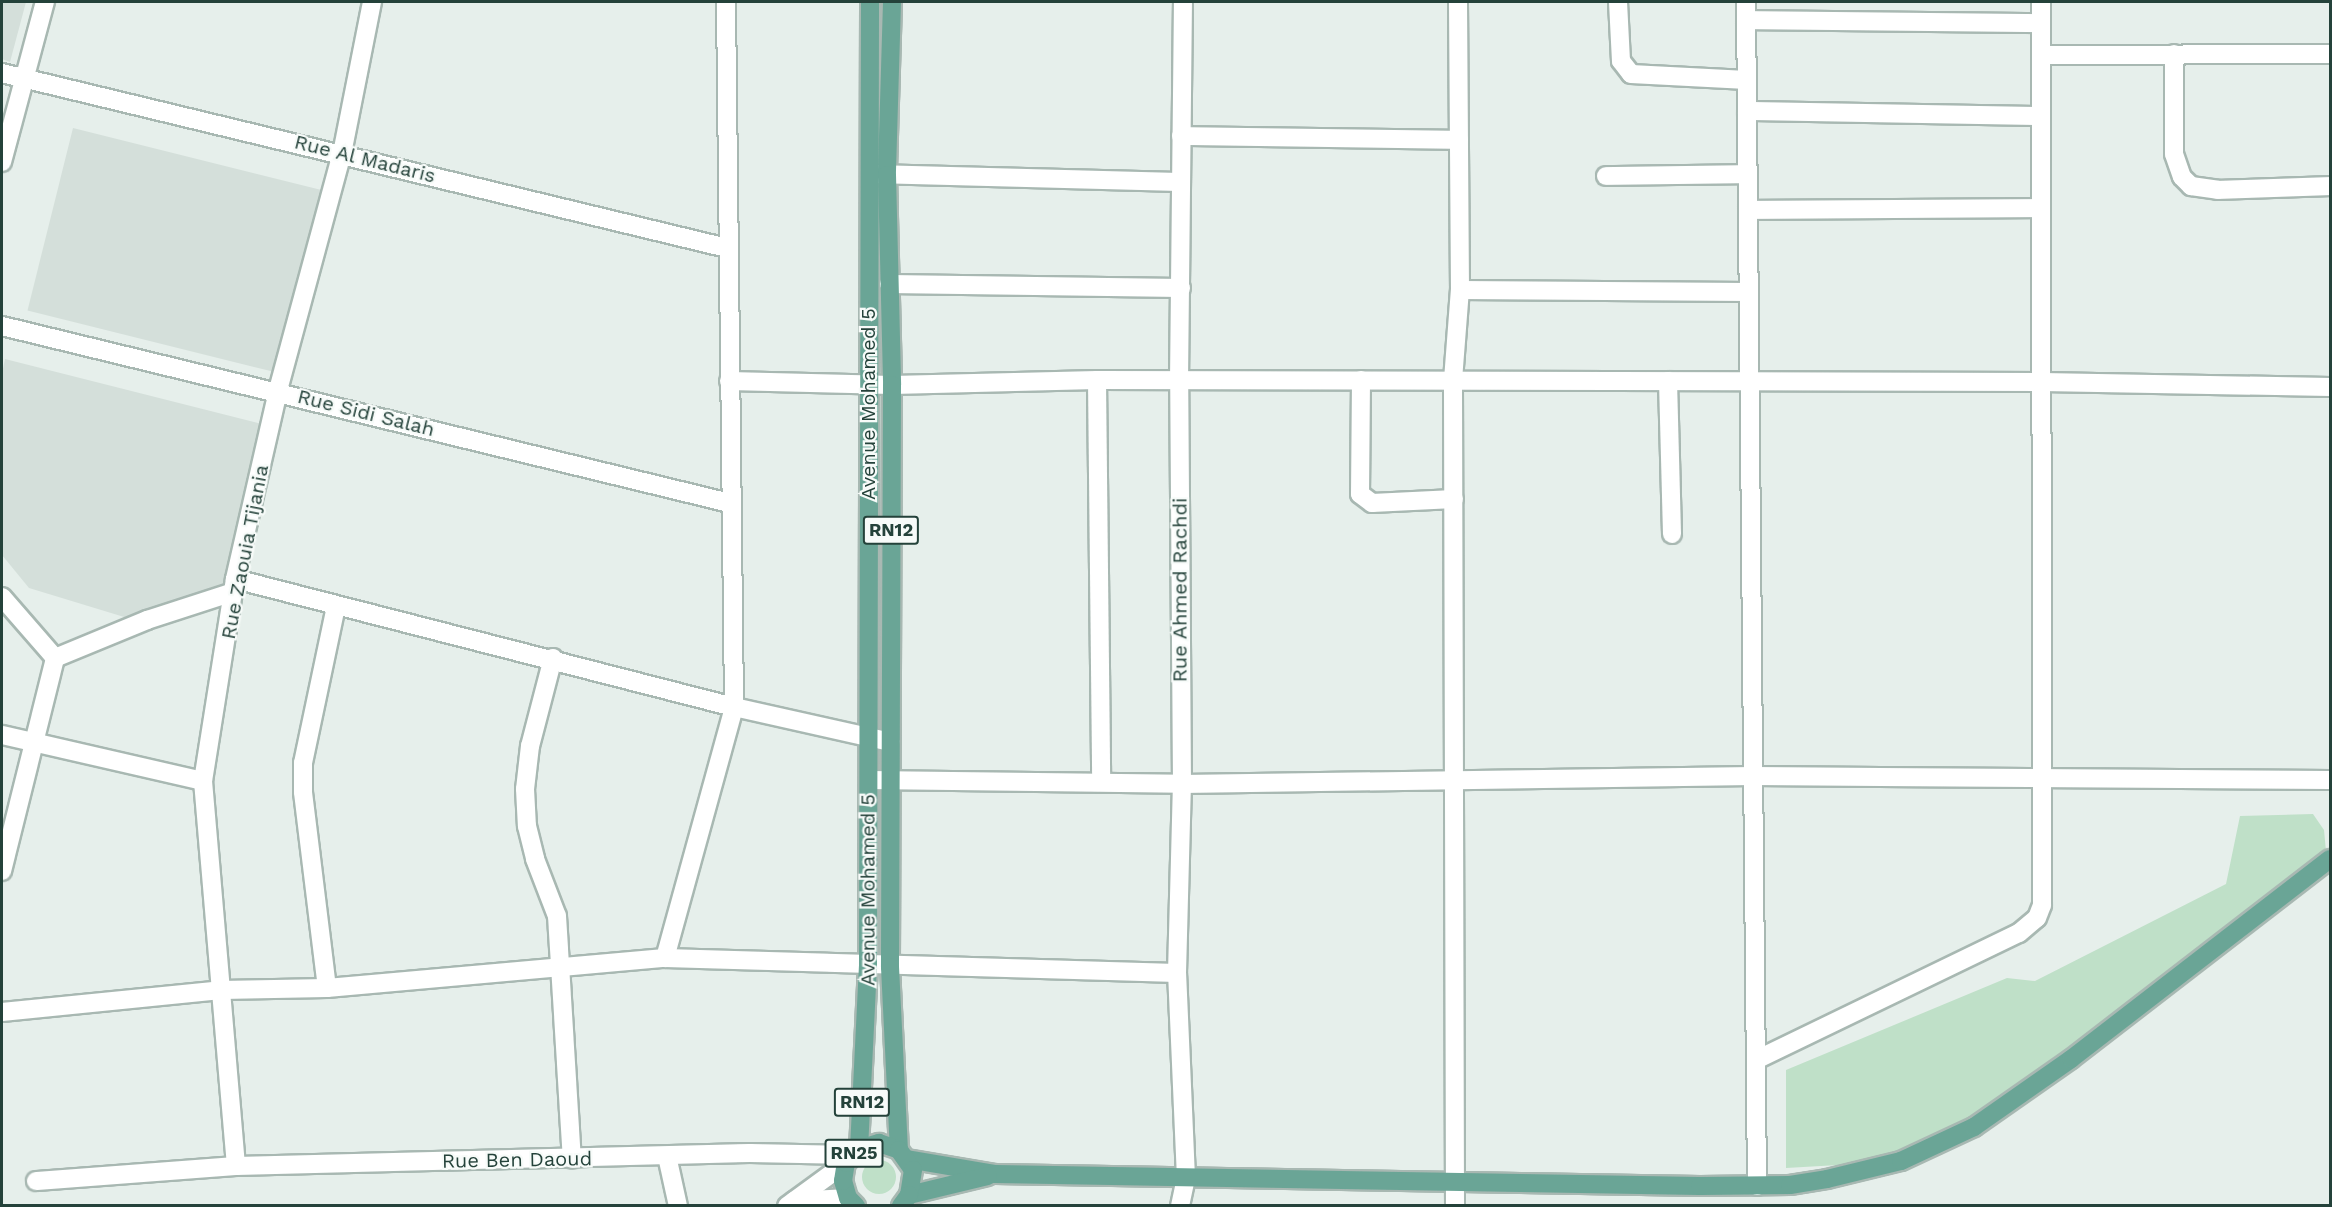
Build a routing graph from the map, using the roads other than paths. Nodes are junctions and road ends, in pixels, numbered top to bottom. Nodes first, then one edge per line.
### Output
1 (372, 2) edge
2 (726, 2) edge
3 (870, 2) edge
4 (892, 2) edge
5 (1183, 2) edge
6 (1458, 2) edge
7 (1618, 2) edge
8 (1746, 2) edge
9 (2041, 2) edge
10 (47, 4) edge
11 (1746, 20) junction
12 (2041, 23) junction
13 (2174, 54) junction
14 (2331, 54) edge
15 (2041, 55) junction
16 (2, 73) edge
17 (22, 77) junction
18 (1747, 80) junction
19 (1747, 111) junction
20 (2042, 116) junction
21 (1181, 136) junction
22 (1459, 140) junction
23 (342, 153) junction
24 (2, 162) edge
25 (867, 174) junction
26 (1748, 174) junction
27 (887, 175) junction
28 (1606, 176) dead end
29 (1180, 182) junction
30 (2331, 186) edge
31 (2041, 208) junction
32 (1748, 210) junction
33 (727, 248) junction
34 (889, 284) junction
35 (1181, 288) junction
36 (1460, 291) junction
37 (1749, 292) junction
38 (2, 326) edge
39 (1097, 380) junction
40 (1361, 380) junction
41 (1453, 380) junction
42 (729, 381) junction
43 (1179, 381) junction
44 (1668, 381) junction
45 (1749, 382) junction
46 (2042, 382) junction
47 (870, 384) junction
48 (892, 385) junction
49 (2331, 387) edge
50 (278, 391) junction
51 (1454, 499) junction
52 (730, 503) junction
53 (1672, 534) dead end
54 (234, 586) junction
55 (2, 597) edge
56 (336, 606) junction
57 (55, 658) junction
58 (553, 658) junction
59 (734, 707) junction
60 (2, 735) edge
61 (868, 737) junction
62 (890, 742) junction
63 (34, 744) junction
64 (1753, 776) junction
65 (869, 780) junction
66 (890, 780) junction
67 (2331, 780) edge
68 (203, 781) junction
69 (1101, 781) junction
70 (2043, 781) junction
71 (1456, 782) junction
72 (1182, 784) junction
73 (2331, 859) edge
74 (2, 871) edge
75 (665, 958) junction
76 (562, 964) junction
77 (868, 966) junction
78 (890, 967) junction
79 (1177, 973) junction
80 (327, 988) junction
81 (221, 990) junction
82 (2, 1012) edge
83 (1756, 1060) junction
84 (903, 1154) junction
85 (667, 1156) junction
86 (852, 1156) junction
87 (572, 1159) junction
88 (236, 1166) junction
89 (996, 1174) junction
90 (1186, 1178) junction
91 (36, 1181) dead end
92 (1455, 1183) junction
93 (1757, 1186) junction
94 (905, 1200) edge
95 (852, 1202) edge
96 (791, 1204) edge
97 (678, 1206) edge
98 (1180, 1206) edge
99 (1455, 1206) edge

1 - 23 street, Rue Zaouia Tijania
2 - 33 street
3 - 25 main road, Avenue Mohamed 5 / RN12
4 - 27 main road, Avenue Mohamed 5 / RN12
5 - 21 street, Rue Ahmed Rachdi
6 - 22 street
7 - 18 street
8 - 11 street
9 - 12 street
10 - 17 street
11 - 12 street
11 - 18 street
12 - 15 street
13 - 14 street
13 - 15 street
13 - 30 street
15 - 20 street
16 - 17 street, Rue Al Madaris
17 - 23 street, Rue Al Madaris
17 - 24 street
18 - 19 street
19 - 20 street
19 - 26 street
20 - 31 street
21 - 22 street
21 - 29 street, Rue Ahmed Rachdi
22 - 36 street
23 - 33 street, Rue Al Madaris
23 - 50 street, Rue Zaouia Tijania
25 - 27 street
25 - 47 main road, Avenue Mohamed 5 / RN12
26 - 28 street
26 - 32 street
27 - 29 street
27 - 34 main road, Avenue Mohamed 5 / RN12
29 - 35 street, Rue Ahmed Rachdi
31 - 32 street
31 - 46 street
32 - 37 street
33 - 42 street
34 - 35 street
34 - 48 main road, Avenue Mohamed 5 / RN12
35 - 43 street, Rue Ahmed Rachdi
36 - 37 street
36 - 41 street
37 - 45 street
38 - 50 street, Rue Sidi Salah
39 - 43 street
39 - 48 street
39 - 69 street
40 - 41 street
40 - 43 street
40 - 51 street
41 - 44 street
41 - 51 street
42 - 47 street
42 - 52 street
43 - 72 street, Rue Ahmed Rachdi
44 - 45 street
44 - 53 street
45 - 46 street
45 - 64 street
46 - 49 street
46 - 70 street
47 - 48 street
47 - 61 main road, Avenue Mohamed 5 / RN12
48 - 62 main road, Avenue Mohamed 5 / RN12
50 - 52 street, Rue Sidi Salah
50 - 54 street, Rue Zaouia Tijania
51 - 71 street
52 - 59 street
54 - 56 street
54 - 57 street
54 - 68 street, Rue Zaouia Tijania
55 - 57 street
56 - 58 street
56 - 80 street
57 - 63 street
58 - 59 street
58 - 76 street
59 - 61 street
59 - 75 street
60 - 63 street
61 - 62 street
61 - 65 main road, Avenue Mohamed 5 / RN12
62 - 66 main road, Avenue Mohamed 5 / RN12
63 - 68 street
63 - 74 street
64 - 70 street
64 - 71 street
64 - 83 street
65 - 66 street
65 - 77 main road, Avenue Mohamed 5 / RN12
66 - 69 street
66 - 78 main road, Avenue Mohamed 5 / RN12
67 - 70 street
68 - 81 street, Rue Zaouia Tijania
69 - 72 street
70 - 83 street
71 - 72 street
71 - 92 street
72 - 79 street, Rue Ahmed Rachdi
73 - 93 main road, RN25
75 - 76 street
75 - 77 street
76 - 80 street
76 - 87 street
77 - 78 street
77 - 86 main road, Avenue Mohamed 5 / RN12
78 - 79 street
78 - 84 main road, Avenue Mohamed 5 / RN12
79 - 90 street, Rue Ahmed Rachdi
80 - 81 street
81 - 82 street
81 - 88 street, Rue Zaouia Tijania
83 - 93 street
84 - 86 main road, RN25
84 - 89 main road, RN25
84 - 94 main road, RN25
85 - 86 street, Rue Ben Daoud
85 - 87 street, Rue Ben Daoud
85 - 97 street
86 - 95 main road, RN25
86 - 96 street
87 - 88 street, Rue Ben Daoud
88 - 91 street, Rue Ben Daoud
89 - 90 main road, RN25
89 - 94 main road, RN25
90 - 92 main road, RN25
90 - 98 street, Rue Ahmed Rachdi
92 - 93 main road, RN25
92 - 99 street
95 - 96 street

